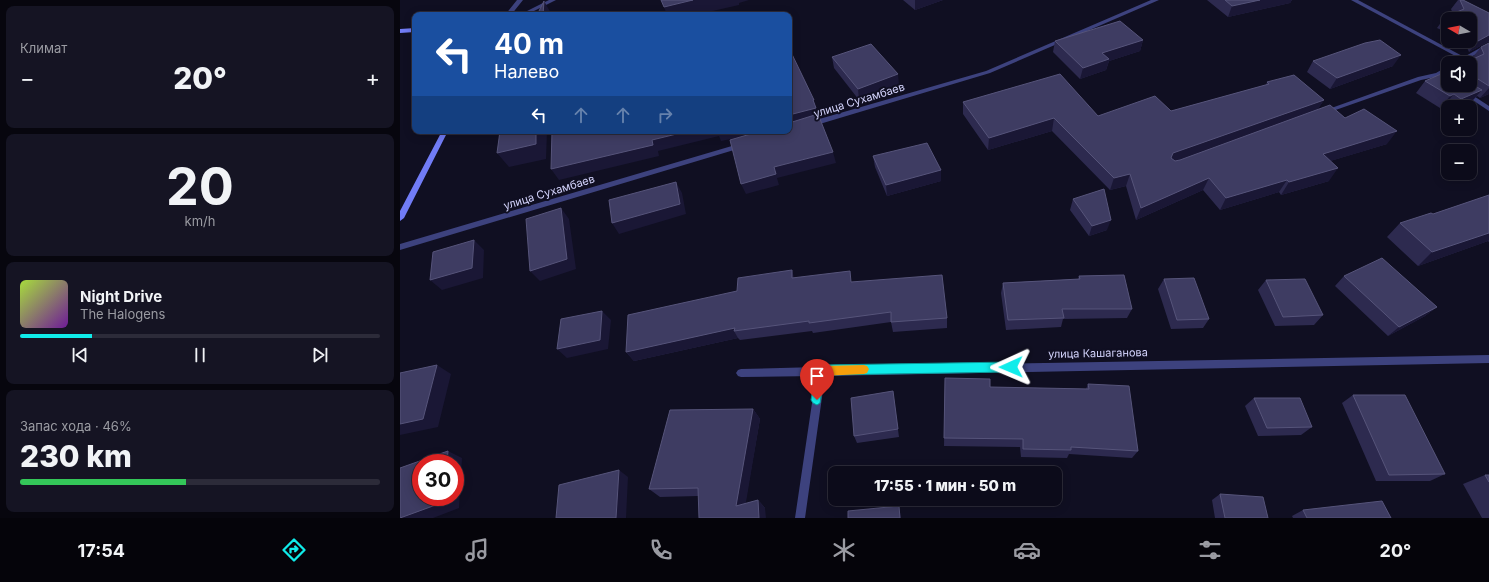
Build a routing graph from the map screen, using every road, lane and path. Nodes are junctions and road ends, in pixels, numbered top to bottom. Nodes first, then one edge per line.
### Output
1 (553, 0) edge
2 (1156, 0) edge
3 (1354, 0) edge
4 (520, 1) edge
5 (511, 12) edge
6 (528, 12) edge
7 (412, 30) edge
8 (400, 31) edge
9 (1489, 45) edge
10 (1459, 56) edge
11 (1467, 56) edge
12 (1441, 75) edge
13 (1464, 92) edge
14 (1489, 109) edge
15 (1318, 115) edge
16 (805, 126) edge
17 (443, 134) edge
18 (751, 142) edge
19 (400, 218) edge
20 (400, 248) edge
21 (1489, 359) edge
22 (821, 370) junction
23 (741, 373) dead end
24 (800, 518) edge

1 - 6 street
2 - 16 street, улица Сухамбаев
3 - 10 street
4 - 5 street
7 - 8 street
9 - 11 street
12 - 15 street
13 - 14 street
17 - 19 street
18 - 20 street, улица Сухамбаев
21 - 22 street, улица Кашаганова
22 - 23 street, улица Кашаганова
22 - 24 street

